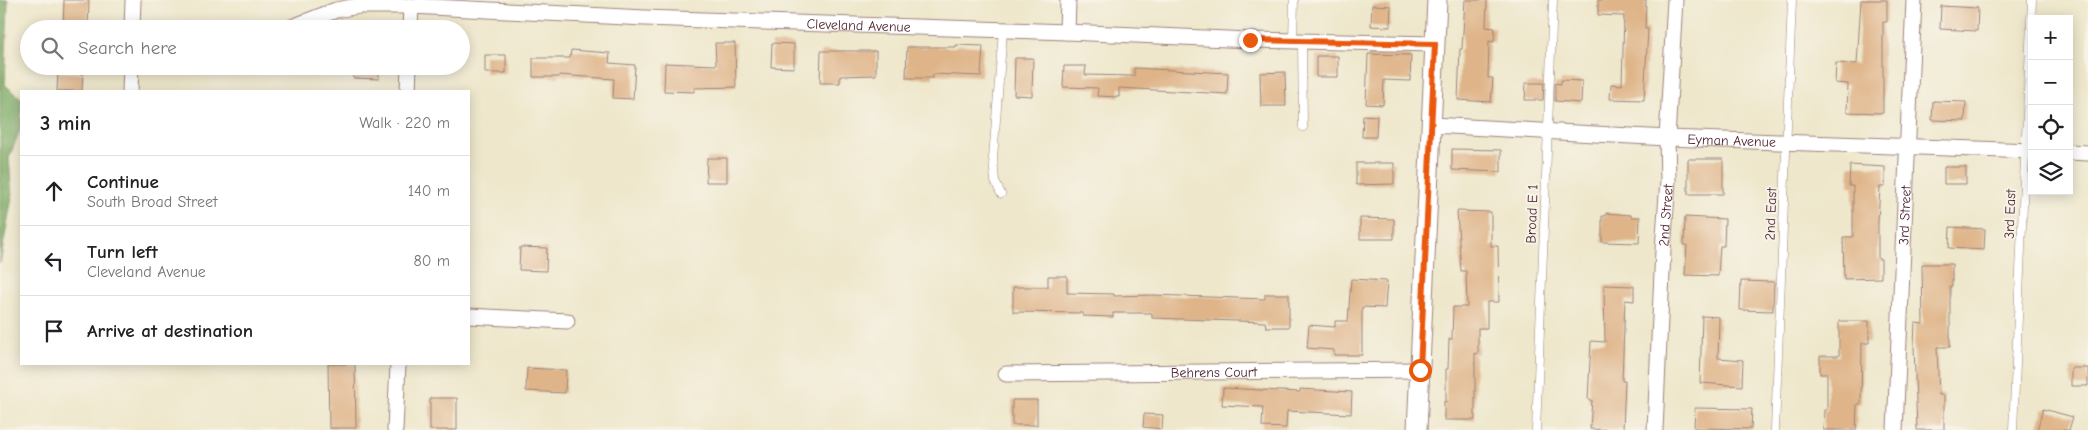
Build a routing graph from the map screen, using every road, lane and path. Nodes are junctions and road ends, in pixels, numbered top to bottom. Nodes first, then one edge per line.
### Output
1 (133, 0) edge
2 (1068, 0) edge
3 (1294, 0) edge
4 (1437, 0) edge
5 (1553, 0) edge
6 (1675, 0) edge
7 (1792, 0) edge
8 (1914, 0) edge
9 (2032, 0) edge
10 (411, 6) junction
11 (132, 20) edge
12 (310, 20) edge
13 (410, 20) edge
14 (1004, 30) junction
15 (1067, 32) junction
16 (1298, 41) junction
17 (1435, 44) junction
18 (131, 75) edge
19 (409, 75) edge
20 (130, 90) edge
21 (408, 90) edge
22 (1432, 125) junction
23 (1303, 127) dead end
24 (1548, 131) junction
25 (1667, 138) junction
26 (1786, 143) junction
27 (1908, 148) junction
28 (2029, 150) edge
29 (2028, 151) edge
30 (2073, 152) edge
31 (2088, 153) edge
32 (2028, 168) edge
33 (1001, 194) dead end
34 (470, 316) edge
35 (567, 321) dead end
36 (398, 365) edge
37 (1420, 370) junction
38 (1006, 374) dead end
39 (395, 430) edge
40 (1417, 430) edge
41 (1536, 430) edge
42 (1655, 430) edge
43 (1775, 430) edge
44 (1895, 430) edge
45 (2013, 430) edge

1 - 11 street
2 - 15 street
3 - 16 lane
4 - 17 street
5 - 24 lane, Broad E 1
6 - 25 street, 2nd Street
7 - 26 lane, 2nd East
8 - 27 street, 3rd Street
9 - 28 lane, 3rd East
10 - 12 street, Cleveland Avenue
10 - 13 street
10 - 14 street, Cleveland Avenue
14 - 15 street, Cleveland Avenue
14 - 33 lane
15 - 16 street, Cleveland Avenue
16 - 17 street, Cleveland Avenue
16 - 23 lane
17 - 22 street
18 - 20 street
19 - 21 street
22 - 24 street, Eyman Avenue
22 - 37 street
24 - 25 street, Eyman Avenue
24 - 41 lane, Broad E 1
25 - 26 street, Eyman Avenue
25 - 42 street, 2nd Street
26 - 27 street, Eyman Avenue
26 - 43 lane, 2nd East
27 - 29 street, Eyman Avenue
27 - 44 street, 3rd Street
30 - 31 street
32 - 45 lane, 3rd East
34 - 35 street
36 - 39 street
37 - 38 street, Behrens Court
37 - 40 street

